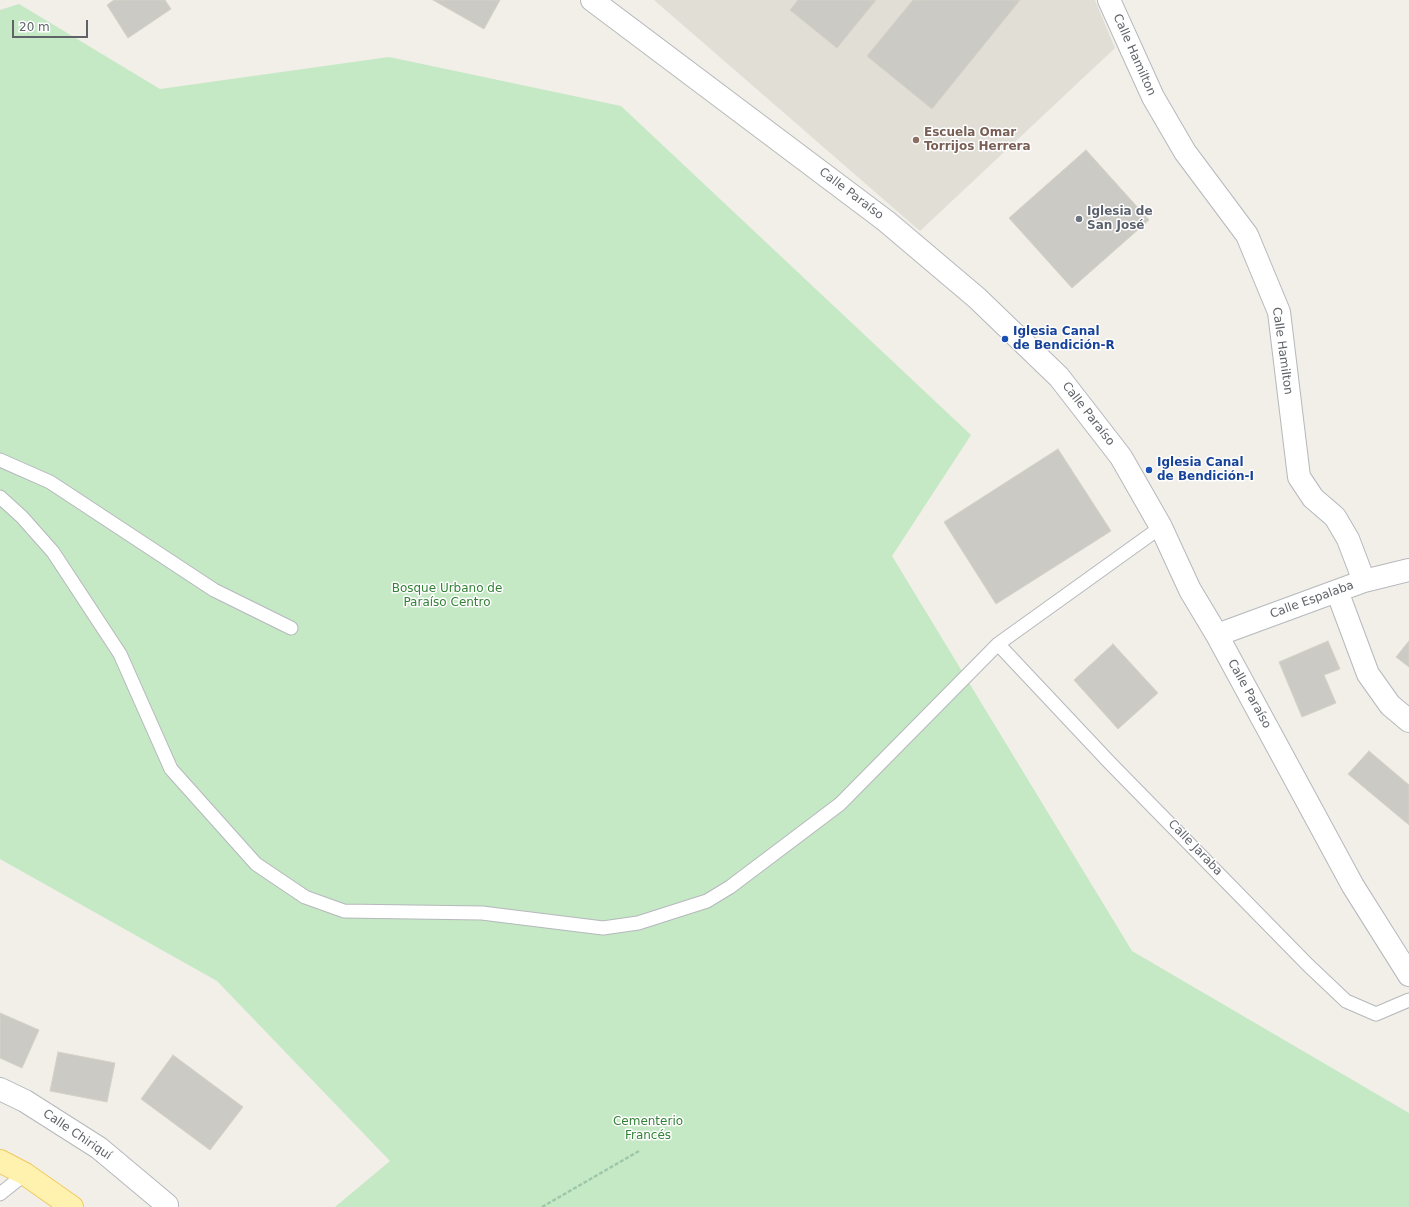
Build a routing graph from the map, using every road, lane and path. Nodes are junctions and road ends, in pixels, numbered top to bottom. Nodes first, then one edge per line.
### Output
1 (592, 0) edge
2 (1109, 0) edge
3 (0, 460) edge
4 (0, 497) edge
5 (1161, 527) junction
6 (1409, 570) edge
7 (1364, 582) junction
8 (1337, 591) junction
9 (291, 628) dead end
10 (1217, 635) junction
11 (998, 644) junction
12 (1409, 721) edge
13 (1409, 975) edge
14 (1409, 1000) edge
15 (0, 1088) edge
16 (639, 1150) dead end
17 (0, 1160) edge
18 (25, 1174) junction
19 (0, 1194) edge
20 (167, 1205) dead end
21 (72, 1207) edge
22 (542, 1207) edge

1 - 5 street, Calle Paraíso
2 - 7 street, Calle Hamilton
3 - 9 lane
4 - 11 lane
5 - 10 street, Calle Paraíso
5 - 11 lane
6 - 7 street, Calle Espalaba
7 - 8 street, Calle Espalaba
8 - 10 street, Calle Espalaba
8 - 12 street
10 - 13 street, Calle Paraíso
11 - 14 lane, Calle Jaraba
15 - 20 street, Calle Chiriquí
16 - 22 path
17 - 18 main road
18 - 19 lane
18 - 21 main road

